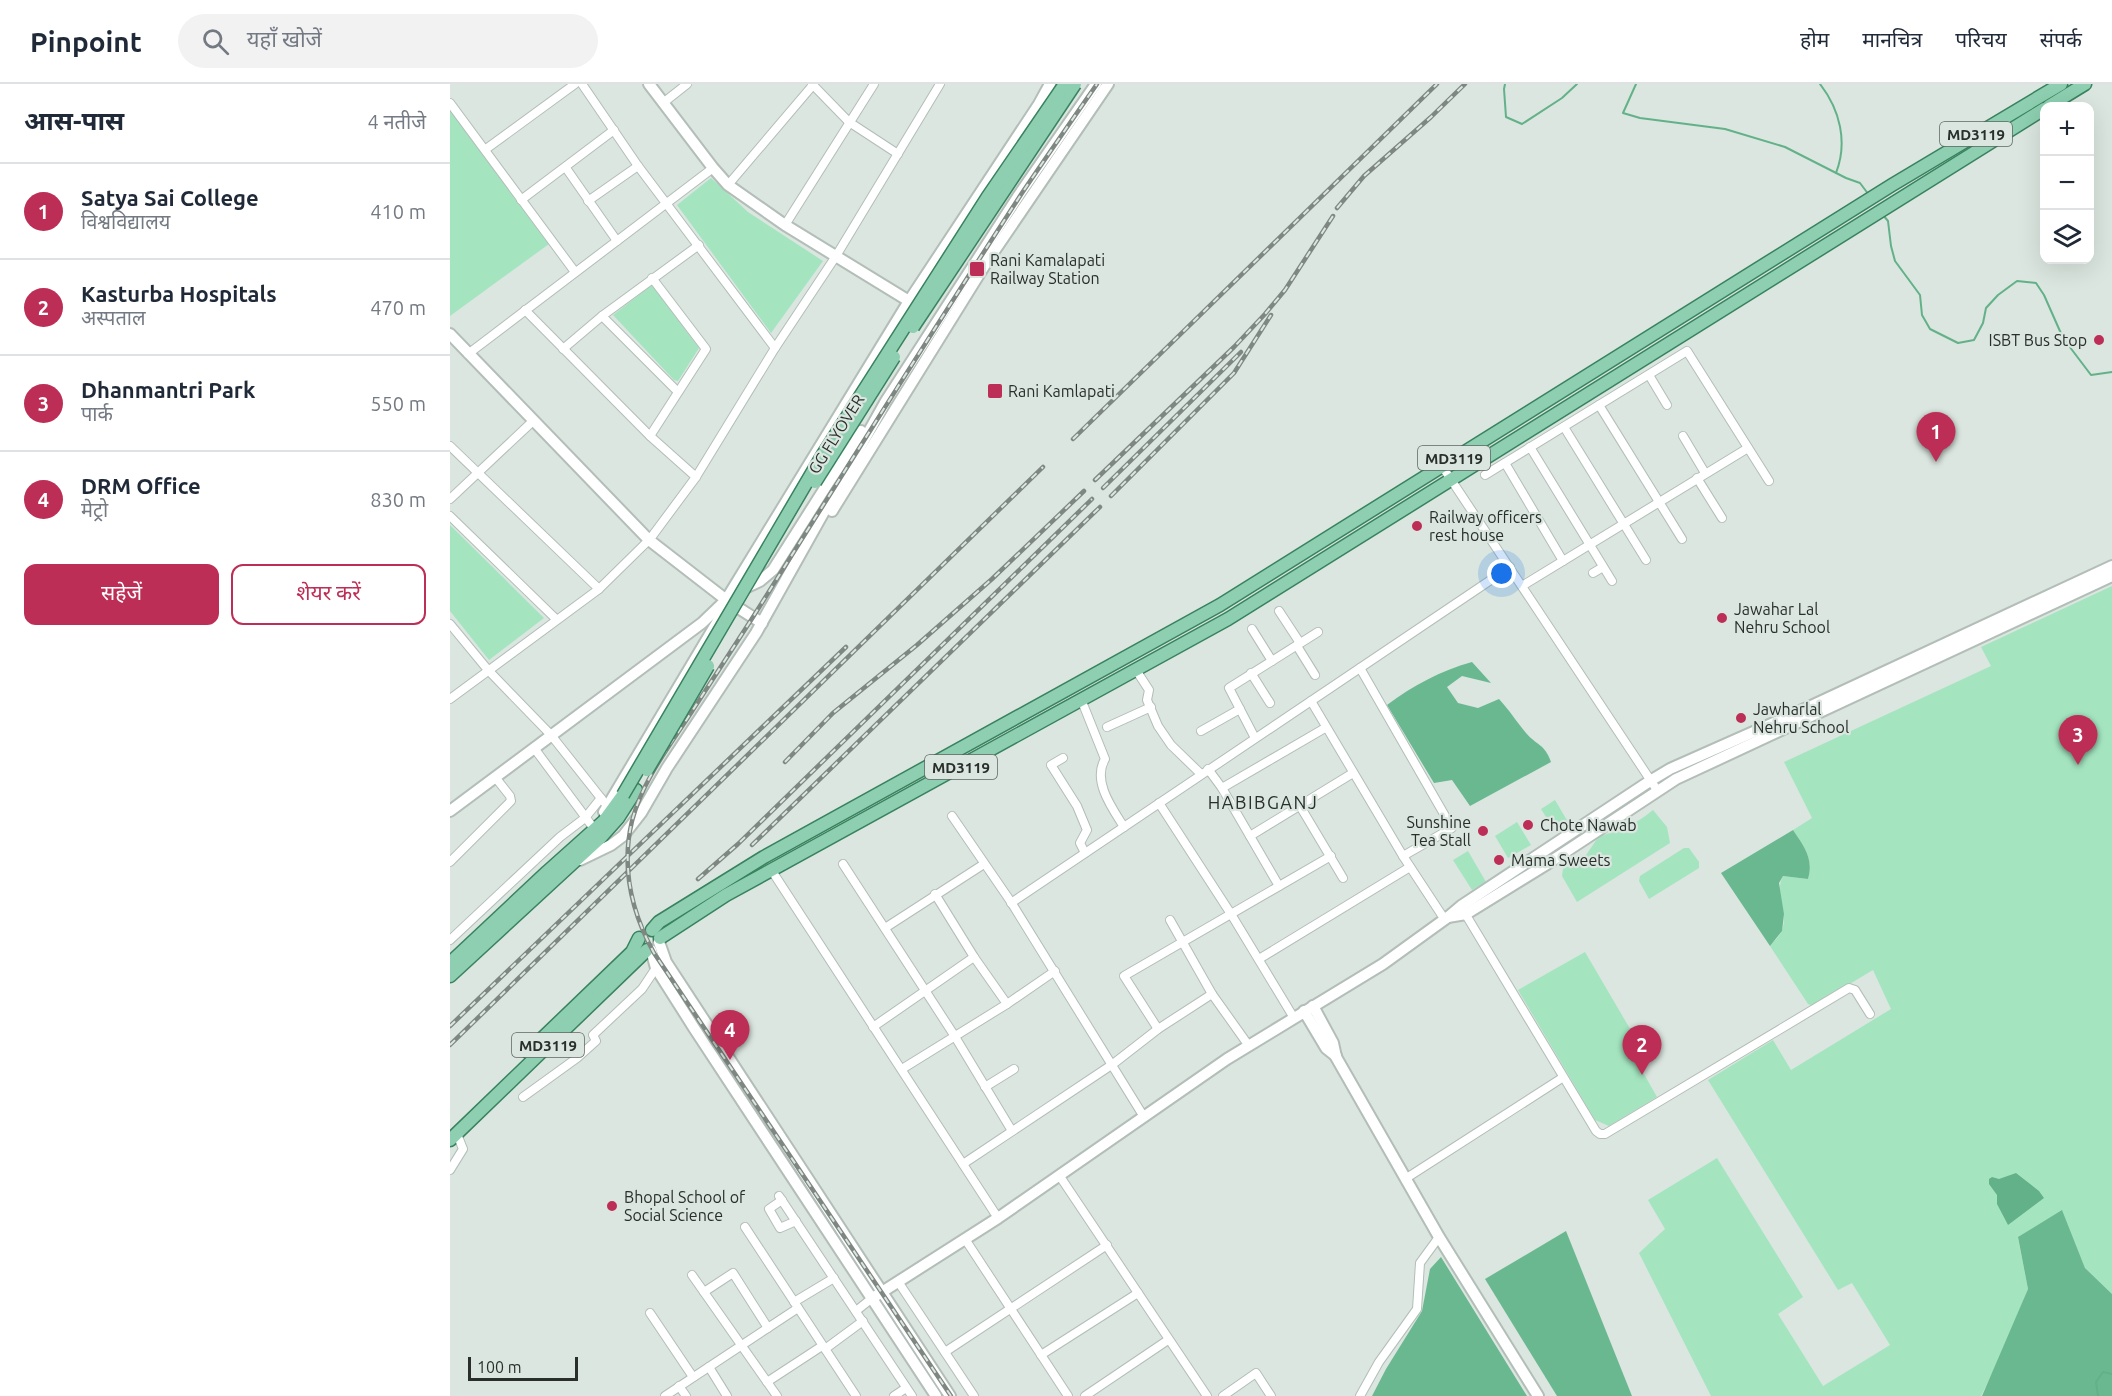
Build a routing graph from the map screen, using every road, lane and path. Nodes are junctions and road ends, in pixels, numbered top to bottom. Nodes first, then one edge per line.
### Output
1 (575, 84) edge
2 (582, 84) edge
3 (649, 84) edge
4 (687, 84) edge
5 (874, 84) edge
6 (940, 84) edge
7 (1050, 84) edge
8 (1065, 84) edge
9 (1075, 84) edge
10 (1088, 84) edge
11 (1096, 84) edge
12 (1108, 84) edge
13 (2061, 84) edge
14 (2085, 84) edge
15 (812, 85) edge
16 (2056, 102) edge
17 (450, 103) edge
18 (663, 103) junction
19 (1039, 104) junction
20 (2040, 111) edge
21 (1066, 116) junction
22 (849, 122) junction
23 (614, 130) junction
24 (486, 149) junction
25 (898, 154) junction
26 (638, 166) junction
27 (566, 168) junction
28 (713, 168) junction
29 (728, 184) junction
30 (521, 200) junction
31 (588, 201) junction
32 (666, 204) junction
33 (785, 225) junction
34 (617, 241) junction
35 (699, 245) junction
36 (836, 256) junction
37 (575, 272) junction
38 (652, 278) junction
39 (909, 301) junction
40 (525, 310) junction
41 (602, 316) junction
42 (450, 334) edge
43 (775, 348) junction
44 (563, 349) junction
45 (468, 354) junction
46 (1649, 375) junction
47 (678, 392) junction
48 (1599, 405) junction
49 (1667, 405) dead end
50 (533, 421) junction
51 (1564, 427) junction
52 (650, 436) junction
53 (1683, 436) dead end
54 (450, 446) edge
55 (1530, 447) junction
56 (1748, 448) junction
57 (1505, 463) junction
58 (1442, 466) junction
59 (1705, 473) junction
60 (478, 475) junction
61 (1485, 475) dead end
62 (696, 477) junction
63 (1697, 478) junction
64 (1451, 479) junction
65 (1769, 481) dead end
66 (450, 499) edge
67 (1659, 502) junction
68 (450, 516) edge
69 (1722, 518) dead end
70 (1623, 524) junction
71 (1682, 539) dead end
72 (649, 540) junction
73 (1589, 545) junction
74 (1646, 560) dead end
75 (1563, 561) junction
76 (2112, 566) edge
77 (1510, 567) junction
78 (1603, 567) junction
79 (1593, 573) dead end
80 (2112, 576) edge
81 (1612, 581) dead end
82 (1522, 586) junction
83 (599, 589) junction
84 (2056, 597) junction
85 (727, 601) junction
86 (1279, 611) dead end
87 (556, 619) junction
88 (762, 623) junction
89 (450, 624) edge
90 (1252, 629) dead end
91 (1318, 632) dead end
92 (1298, 644) junction
93 (1955, 644) junction
94 (1272, 661) junction
95 (1360, 668) junction
96 (488, 670) junction
97 (1136, 670) junction
98 (1251, 673) junction
99 (1315, 675) dead end
100 (450, 699) edge
101 (1081, 699) junction
102 (1311, 701) junction
103 (1270, 703) dead end
104 (1151, 707) junction
105 (1240, 709) junction
106 (1107, 727) dead end
107 (1325, 728) junction
108 (1201, 731) dead end
109 (551, 735) junction
110 (1255, 738) junction
111 (534, 748) junction
112 (1063, 758) dead end
113 (1205, 772) junction
114 (1353, 773) junction
115 (495, 777) junction
116 (910, 777) junction
117 (1650, 781) junction
118 (1222, 788) junction
119 (1657, 790) junction
120 (917, 791) junction
121 (604, 802) junction
122 (1159, 803) junction
123 (1300, 806) junction
124 (450, 811) edge
125 (952, 816) dead end
126 (585, 818) junction
127 (600, 825) junction
128 (1124, 827) junction
129 (1250, 836) junction
130 (1547, 850) junction
131 (1084, 852) junction
132 (1330, 855) junction
133 (1403, 855) junction
134 (1554, 860) junction
135 (450, 862) edge
136 (843, 864) dead end
137 (984, 864) junction
138 (571, 865) junction
139 (1410, 867) junction
140 (772, 871) junction
141 (1343, 878) dead end
142 (1279, 886) junction
143 (935, 894) junction
144 (1011, 903) junction
145 (1464, 910) junction
146 (1231, 914) junction
147 (1446, 919) junction
148 (1170, 920) dead end
149 (885, 928) junction
150 (450, 940) edge
151 (654, 942) junction
152 (1183, 943) junction
153 (974, 957) junction
154 (1259, 959) junction
155 (450, 963) edge
156 (656, 968) junction
157 (1058, 975) junction
158 (450, 976) edge
159 (926, 990) junction
160 (1212, 994) junction
161 (1007, 1004) junction
162 (1308, 1008) junction
163 (1870, 1014) dead end
164 (1294, 1018) junction
165 (873, 1027) junction
166 (1158, 1029) junction
167 (954, 1035) junction
168 (1249, 1046) junction
169 (1113, 1064) junction
170 (902, 1069) junction
171 (1014, 1069) dead end
172 (1562, 1078) junction
173 (986, 1087) junction
174 (523, 1096) dead end
175 (1144, 1117) junction
176 (1012, 1131) junction
177 (452, 1134) edge
178 (963, 1164) junction
179 (450, 1170) edge
180 (1059, 1175) junction
181 (1405, 1179) junction
182 (998, 1218) junction
183 (796, 1221) junction
184 (744, 1227) dead end
185 (1439, 1237) junction
186 (965, 1239) junction
187 (1107, 1245) junction
188 (692, 1275) dead end
189 (834, 1278) junction
190 (899, 1283) junction
191 (704, 1293) junction
192 (1138, 1293) junction
193 (883, 1294) junction
194 (872, 1299) junction
195 (796, 1305) junction
196 (1010, 1308) junction
197 (856, 1311) junction
198 (650, 1313) dead end
199 (862, 1322) junction
200 (768, 1328) junction
201 (1168, 1340) junction
202 (742, 1346) junction
203 (824, 1347) junction
204 (945, 1352) junction
205 (1041, 1355) junction
206 (709, 1367) junction
207 (693, 1377) junction
208 (767, 1382) junction
209 (679, 1386) junction
210 (906, 1388) junction
211 (665, 1396) edge
212 (686, 1396) edge
213 (727, 1396) edge
214 (777, 1396) edge
215 (856, 1396) edge
216 (894, 1396) edge
217 (912, 1396) edge
218 (936, 1396) edge
219 (950, 1396) edge
220 (974, 1396) edge
221 (1068, 1396) edge
222 (1085, 1396) edge
223 (1207, 1396) edge
224 (1223, 1396) edge
225 (1271, 1396) edge
226 (1360, 1396) edge
227 (1538, 1396) edge

1 - 24 street
2 - 23 street
3 - 18 main road
4 - 18 street
5 - 22 street
6 - 25 street
7 - 19 main road
8 - 127 main road, GG FLYOVER, bridge
9 - 138 main road, GG FLYOVER, bridge
10 - 21 main road
11 - 88 main road
12 - 88 main road
13 - 58 main road, MD3119
14 - 16 main road
15 - 22 street
15 - 29 street
17 - 24 street
18 - 28 main road
19 - 21 main road
19 - 39 main road
20 - 64 main road, MD3119
21 - 85 main road
22 - 25 street
22 - 33 street
23 - 26 street
23 - 27 street
24 - 30 street
25 - 36 street
26 - 31 street
26 - 32 street
27 - 30 street
27 - 31 street
28 - 29 main road
28 - 32 street
29 - 33 main road
30 - 37 street
31 - 34 street
32 - 34 street
32 - 35 street
33 - 36 main road
34 - 37 street
35 - 38 street
35 - 43 street
36 - 39 main road
36 - 43 street
37 - 40 street
38 - 41 street
38 - 47 street
39 - 85 main road
40 - 44 street
40 - 45 street
41 - 44 street
41 - 47 street
42 - 45 main road
43 - 62 street
44 - 52 street
45 - 50 main road
46 - 48 street
46 - 49 street
46 - 56 street
47 - 52 street
48 - 51 street
48 - 67 street
50 - 60 street
50 - 72 main road
51 - 55 street
51 - 70 street
52 - 62 street
53 - 59 street
54 - 60 street
55 - 57 street
55 - 73 street
56 - 59 street
56 - 65 street
57 - 61 street
57 - 75 street
58 - 64 street
58 - 116 main road, MD3119
59 - 63 street
60 - 66 street
60 - 83 street
62 - 72 street
63 - 67 street
63 - 69 street
64 - 77 street
64 - 97 main road, MD3119
67 - 70 street
67 - 71 street
68 - 87 street
70 - 73 street
70 - 74 street
72 - 83 street
72 - 85 main road
73 - 75 street
73 - 78 street
75 - 82 street
76 - 84 main road
77 - 82 street
77 - 95 street
78 - 79 street
78 - 81 street
80 - 84 main road
82 - 117 street
83 - 87 street
84 - 93 main road
85 - 88 main road
85 - 109 main road
85 - 121 main road
86 - 92 street
87 - 96 street
88 - 138 main road
89 - 96 street
90 - 94 street
91 - 92 street
92 - 94 street
92 - 99 street
93 - 117 main road
93 - 119 main road
94 - 98 street
95 - 102 street
95 - 133 street
96 - 100 street
96 - 109 street
97 - 101 main road, MD3119
97 - 104 street
98 - 103 street
98 - 105 street
101 - 120 main road, MD3119
101 - 128 street
102 - 107 street
102 - 110 street
104 - 106 street
104 - 113 street
105 - 108 street
105 - 110 street
107 - 114 street
107 - 118 street
109 - 111 main road
109 - 121 street
110 - 113 street
111 - 115 main road
111 - 126 street
112 - 131 street
113 - 118 street
113 - 122 street
114 - 123 street
114 - 133 street
115 - 124 main road
115 - 135 street
116 - 120 main road
116 - 151 main road, MD3119
117 - 119 street
117 - 130 main road
118 - 129 street
119 - 134 main road
120 - 140 main road, MD3119
121 - 126 street
121 - 127 main road
122 - 128 street
122 - 146 street
123 - 129 street
123 - 132 street
125 - 137 street
126 - 127 street
126 - 150 street
127 - 155 main road, GG FLYOVER
128 - 131 street
129 - 142 street
130 - 134 main road
130 - 145 main road
131 - 144 street
132 - 141 street
132 - 142 street
133 - 139 street
134 - 145 main road
136 - 149 street
137 - 143 street
137 - 144 street
138 - 158 main road, GG FLYOVER
139 - 147 street
139 - 154 street
140 - 151 main road, MD3119
140 - 165 street
142 - 146 street
143 - 149 street
143 - 153 street
144 - 157 street
145 - 147 main road
145 - 172 street
146 - 152 street
146 - 154 street
147 - 162 main road
148 - 152 street
149 - 159 street
151 - 156 main road
151 - 177 main road, MD3119
151 - 177 main road, MD3119
151 - 193 main road
152 - 160 street
152 - 166 street
153 - 159 street
153 - 161 street
154 - 164 street
156 - 174 street
156 - 194 main road
157 - 161 street
157 - 169 street
159 - 165 street
159 - 167 street
160 - 166 street
160 - 168 street
161 - 167 street
162 - 164 main road
162 - 181 main road
163 - 172 street
164 - 168 main road
165 - 170 street
166 - 169 street
167 - 170 street
167 - 173 street
168 - 175 main road
169 - 175 street
169 - 176 street
170 - 178 street
171 - 173 street
172 - 181 street
173 - 176 street
175 - 180 main road
176 - 178 street
177 - 179 street
178 - 182 street
180 - 182 main road
180 - 187 street
181 - 185 main road
182 - 186 main road
183 - 183 street
183 - 189 street
184 - 195 street
185 - 226 street
185 - 227 main road
186 - 190 main road
186 - 196 street
187 - 192 street
187 - 196 street
188 - 191 street
189 - 195 street
189 - 197 street
190 - 193 main road
190 - 204 street
191 - 200 street
191 - 202 street
192 - 201 street
192 - 205 street
193 - 194 main road
193 - 219 main road
194 - 197 street
194 - 218 main road
195 - 200 street
195 - 203 street
196 - 204 street
196 - 205 street
197 - 199 street
198 - 207 street
199 - 203 street
199 - 210 street
200 - 202 street
201 - 222 street
201 - 223 street
202 - 206 street
202 - 208 street
203 - 208 street
203 - 215 street
204 - 220 street
205 - 221 street
206 - 207 street
206 - 213 street
207 - 209 street
208 - 214 street
209 - 211 street
209 - 212 street
210 - 216 street
210 - 217 street
224 - 225 street

